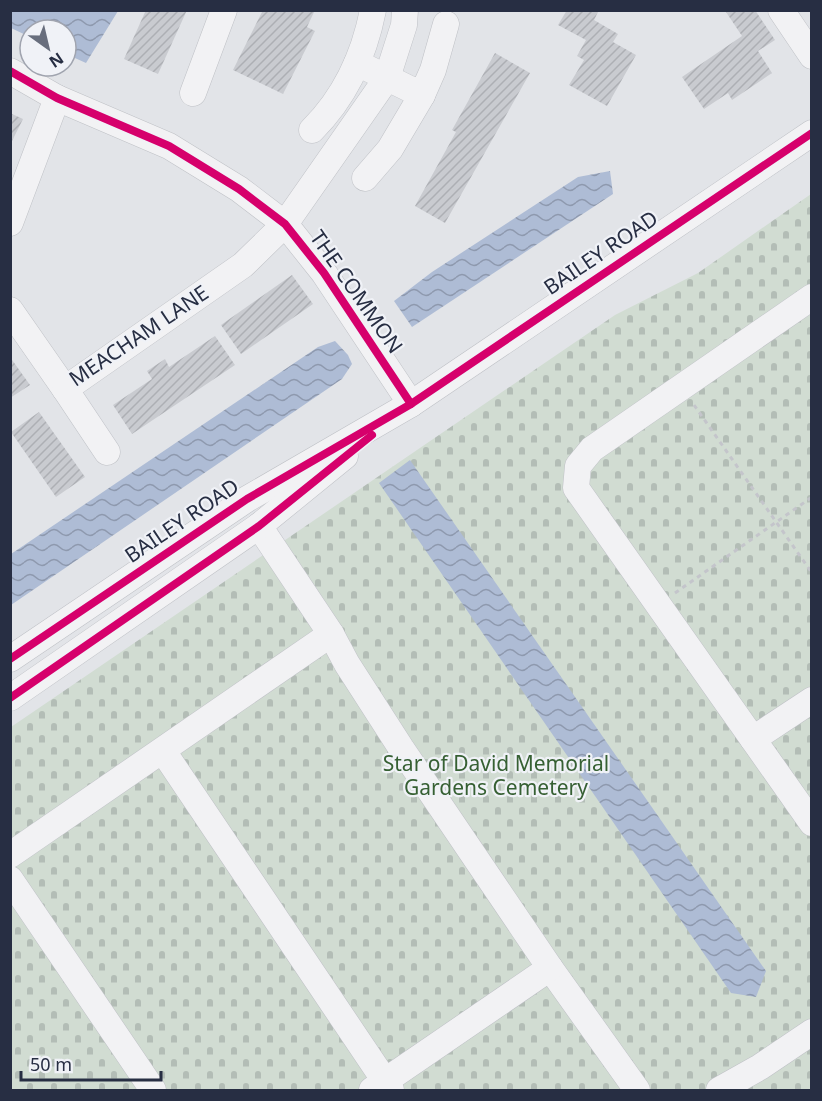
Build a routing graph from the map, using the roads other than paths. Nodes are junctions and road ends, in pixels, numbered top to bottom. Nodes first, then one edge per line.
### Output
1 (224, 10) edge
2 (373, 10) edge
3 (405, 10) edge
4 (781, 10) edge
5 (446, 24) dead end
6 (812, 56) edge
7 (357, 63) junction
8 (10, 71) edge
9 (387, 78) junction
10 (194, 93) dead end
11 (422, 95) junction
12 (57, 98) junction
13 (312, 130) dead end
14 (812, 133) edge
15 (364, 178) dead end
16 (10, 223) edge
17 (285, 224) junction
18 (10, 309) edge
19 (807, 309) edge
20 (65, 389) junction
21 (411, 404) junction
22 (107, 452) dead end
23 (259, 526) junction
24 (332, 634) junction
25 (10, 659) edge
26 (10, 698) edge
27 (812, 700) edge
28 (753, 738) junction
29 (163, 751) junction
30 (812, 823) edge
31 (10, 855) edge
32 (10, 879) edge
33 (550, 968) junction
34 (812, 1032) edge
35 (382, 1088) edge
36 (153, 1090) edge
37 (637, 1090) edge
38 (719, 1090) edge

1 - 10 street
2 - 7 street
3 - 9 street, MEACHAM LANE
4 - 6 street
5 - 11 street
7 - 9 street
7 - 13 street
8 - 12 street, THE COMMON
9 - 11 street
9 - 17 street, MEACHAM LANE
11 - 15 street
12 - 16 street
12 - 17 street, THE COMMON
14 - 21 street, BAILEY ROAD
17 - 20 street, MEACHAM LANE
17 - 21 street, THE COMMON
18 - 20 street, MEACHAM LANE
19 - 28 street
20 - 22 street
21 - 23 street, BAILEY ROAD
21 - 25 street, BAILEY ROAD
23 - 24 street
23 - 26 street, BAILEY ROAD
24 - 29 street
24 - 33 street
27 - 28 street
28 - 30 street
29 - 31 street
29 - 35 street
32 - 36 street
33 - 35 street
33 - 37 street
34 - 38 street

